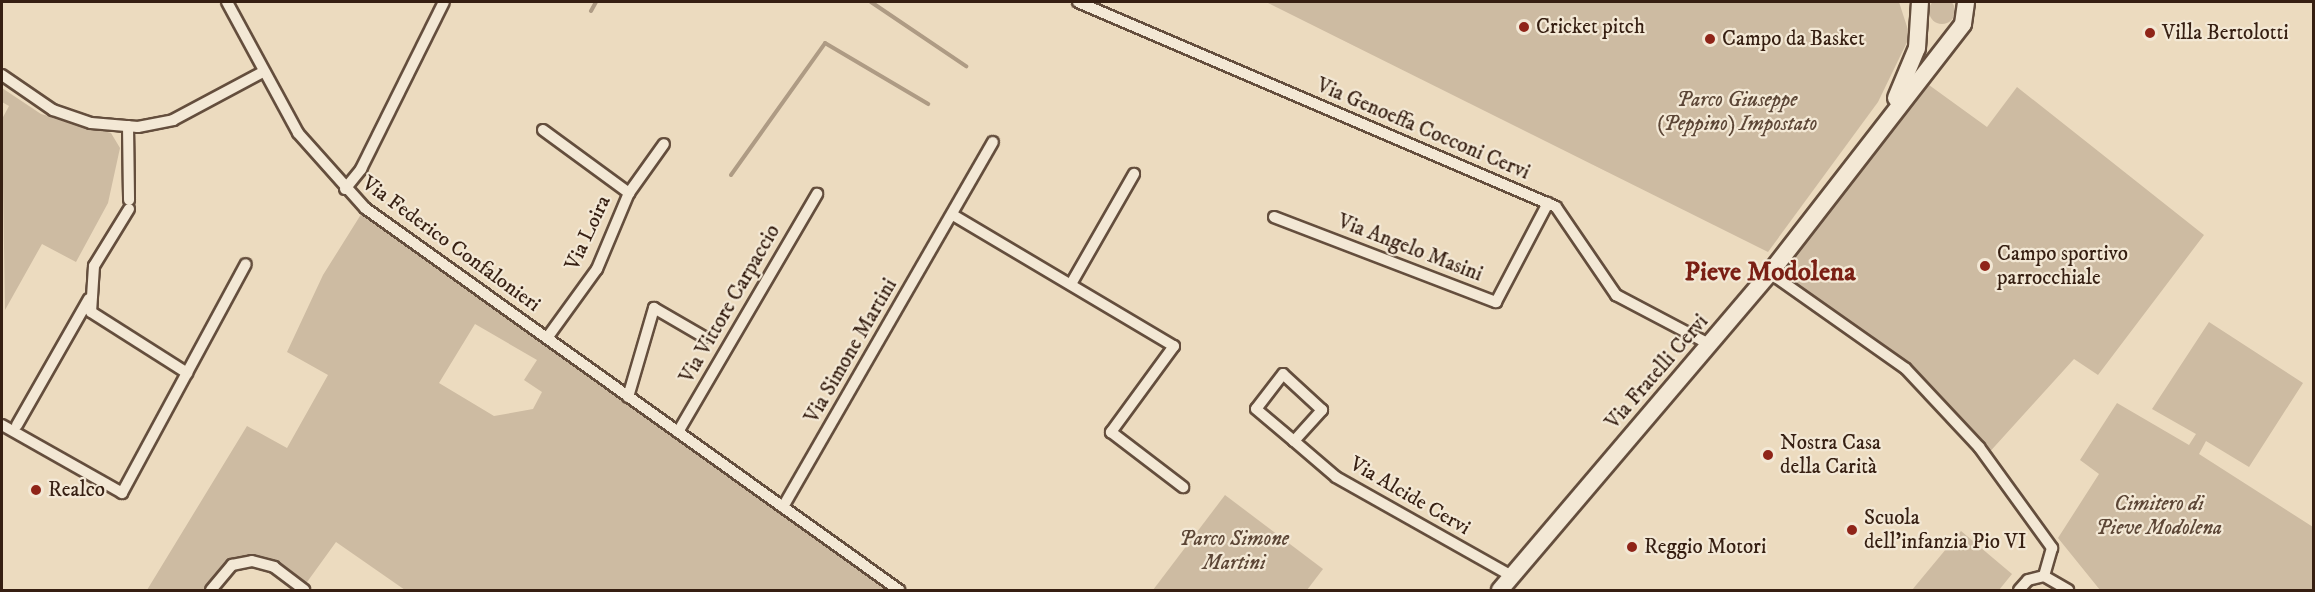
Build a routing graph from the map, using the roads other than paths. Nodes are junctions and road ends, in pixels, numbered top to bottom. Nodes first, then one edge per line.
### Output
1 (227, 2) edge
2 (444, 2) edge
3 (1078, 2) edge
4 (1920, 2) edge
5 (1970, 4) edge
6 (1920, 20) junction
7 (1952, 33) junction
8 (261, 73) junction
9 (2, 75) edge
10 (1886, 121) junction
11 (128, 126) junction
12 (543, 130) dead end
13 (993, 142) dead end
14 (664, 144) dead end
15 (1134, 174) dead end
16 (345, 189) junction
17 (629, 193) junction
18 (817, 194) dead end
19 (1548, 203) junction
20 (953, 215) junction
21 (1274, 217) dead end
22 (246, 264) dead end
23 (1770, 273) junction
24 (1071, 284) junction
25 (89, 299) junction
26 (704, 337) dead end
27 (547, 338) junction
28 (1711, 345) junction
29 (187, 373) junction
30 (628, 397) junction
31 (2, 425) edge
32 (17, 425) dead end
33 (678, 432) junction
34 (1294, 441) junction
35 (1183, 487) dead end
36 (783, 507) junction
37 (2044, 576) junction
38 (1508, 585) edge
39 (211, 591) edge
40 (304, 591) edge
41 (899, 591) edge
42 (2019, 591) edge
43 (2068, 591) edge

1 - 8 street, Via Federico Confalonieri
2 - 16 street
3 - 19 street, Via Genoeffa Cocconi Cervi
4 - 6 main road, Via Fratelli Cervi
5 - 7 main road, Via Fratelli Cervi
6 - 7 main road
6 - 10 main road, Via Fratelli Cervi
7 - 10 main road, Via Fratelli Cervi
8 - 11 street
8 - 16 street, Via Federico Confalonieri
9 - 11 street
10 - 23 main road, Via Fratelli Cervi
11 - 25 street
12 - 17 street
13 - 20 street, Via Simone Martini
14 - 17 street, Via Loira
15 - 24 street
16 - 27 street, Via Federico Confalonieri
17 - 27 street, Via Loira
18 - 33 street, Via Vittore Carpaccio
19 - 21 street, Via Angelo Masini
19 - 28 street, Via Genoeffa Cocconi Cervi
20 - 24 street
20 - 36 street, Via Simone Martini
22 - 29 street
23 - 28 main road, Via Fratelli Cervi
23 - 37 street
24 - 35 street
25 - 29 street
25 - 32 street
26 - 30 street
27 - 30 street, Via Federico Confalonieri
28 - 38 main road, Via Fratelli Cervi
29 - 31 street
30 - 33 street, Via Federico Confalonieri
33 - 36 street, Via Federico Confalonieri
34 - 34 street, Via Alcide Cervi
34 - 38 street, Via Alcide Cervi
36 - 41 street, Via Federico Confalonieri
37 - 42 street
37 - 43 street
39 - 40 street

